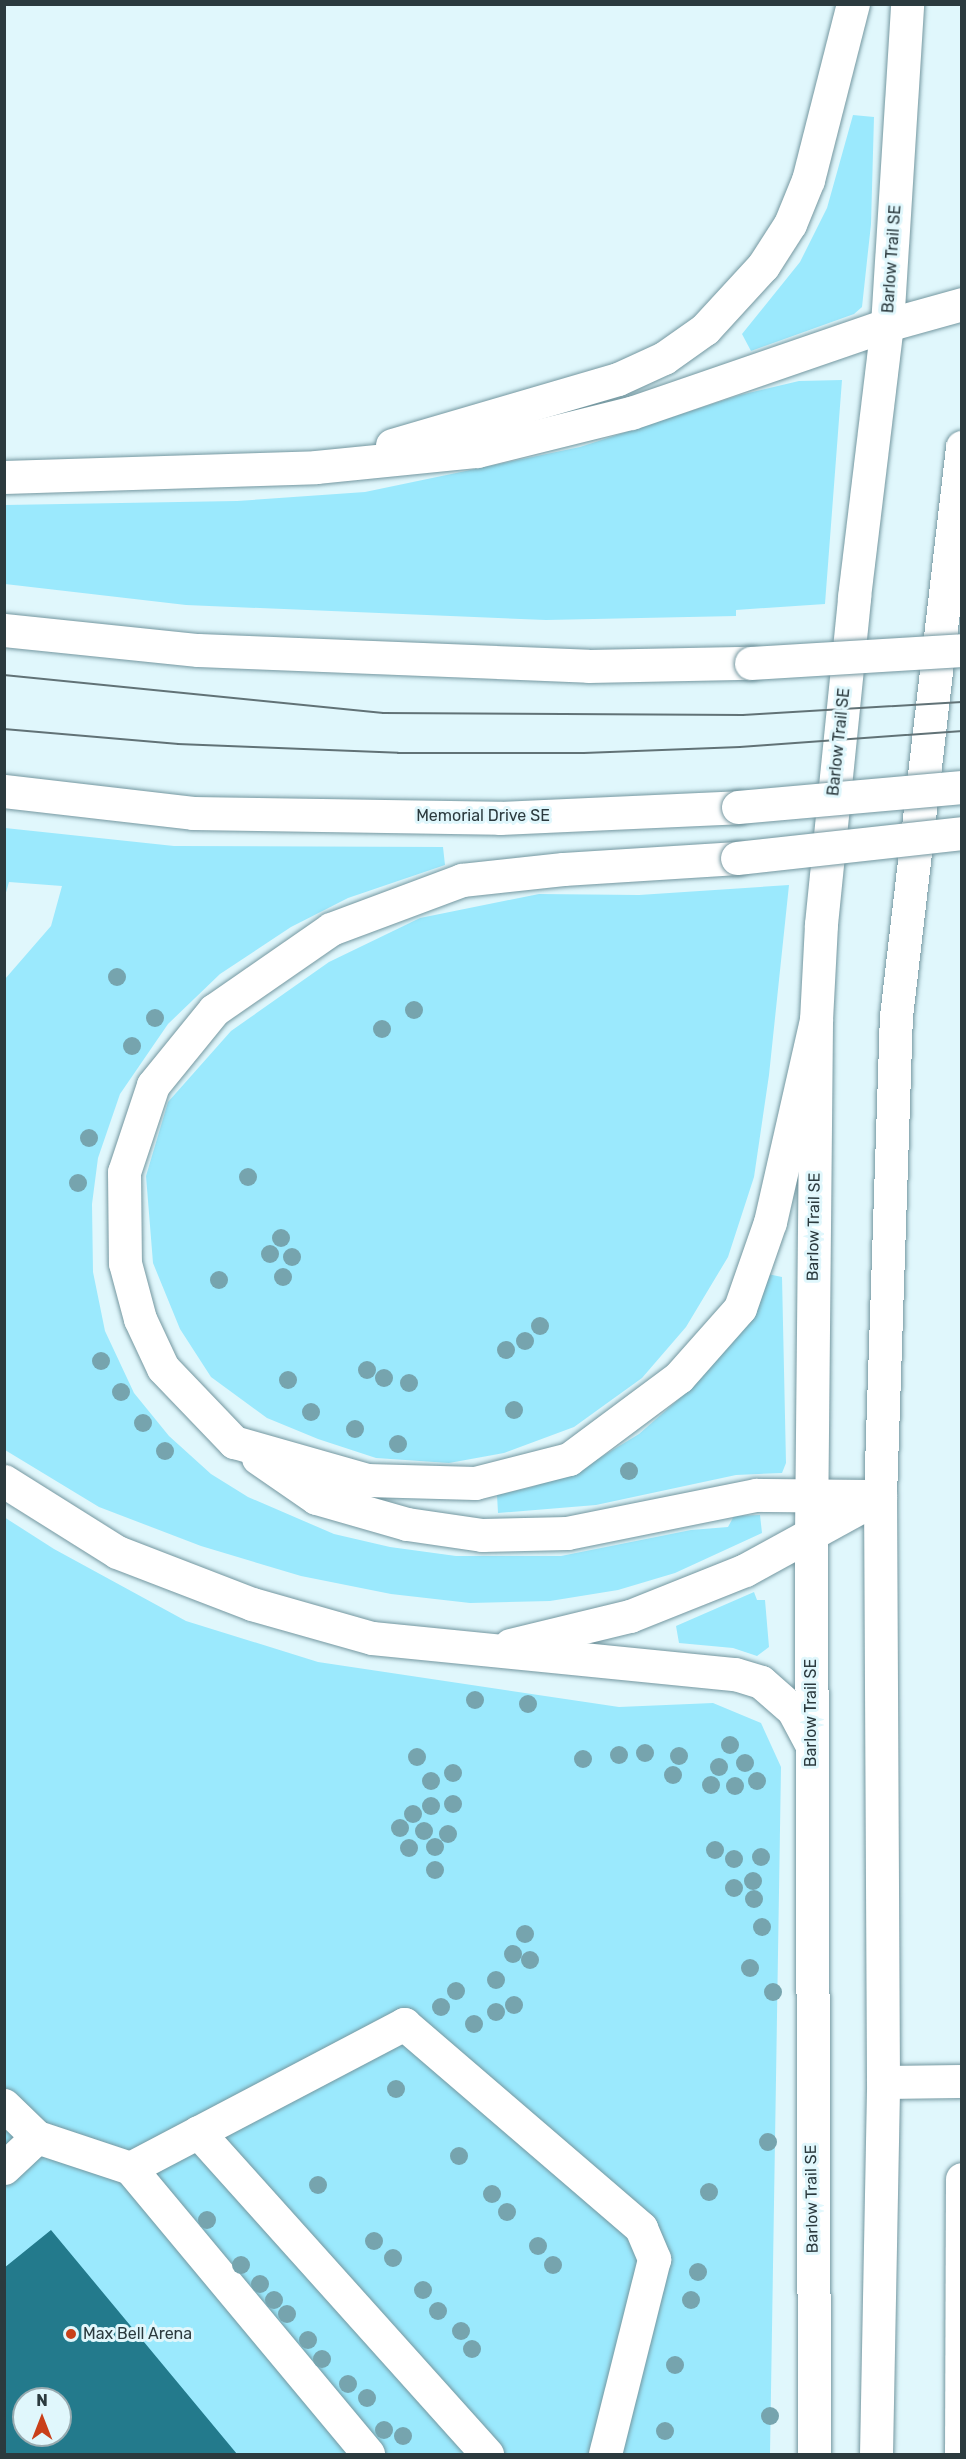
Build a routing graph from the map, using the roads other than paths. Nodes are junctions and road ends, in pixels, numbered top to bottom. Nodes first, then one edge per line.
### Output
1 (853, 4) edge
2 (907, 4) edge
3 (962, 304) edge
4 (887, 325) junction
5 (962, 447) edge
6 (316, 467) junction
7 (4, 477) edge
8 (4, 630) edge
9 (962, 650) edge
10 (962, 787) edge
11 (4, 791) edge
12 (962, 833) edge
13 (816, 1020) junction
14 (234, 1442) junction
15 (4, 1481) edge
16 (812, 1495) junction
17 (880, 1496) junction
18 (811, 1535) junction
19 (488, 1650) junction
20 (811, 1744) junction
21 (962, 2080) edge
22 (883, 2082) junction
23 (4, 2105) edge
24 (198, 2132) junction
25 (37, 2137) junction
26 (4, 2168) edge
27 (130, 2168) junction
28 (962, 2179) edge
29 (368, 2454) edge
30 (487, 2454) edge
31 (605, 2454) edge
32 (814, 2454) edge
33 (876, 2454) edge
34 (961, 2454) edge

1 - 6 main road
2 - 4 main road, Barlow Trail SE
3 - 4 main road
4 - 6 main road
4 - 13 main road, Barlow Trail SE
5 - 17 main road
6 - 7 main road
8 - 9 main road, bridge
10 - 11 main road, Memorial Drive SE, bridge
12 - 14 main road, bridge
13 - 14 main road
13 - 16 main road, Barlow Trail SE
14 - 16 main road
15 - 19 main road
16 - 17 main road
16 - 18 main road, Barlow Trail SE
17 - 18 main road
17 - 22 main road
18 - 19 main road
18 - 20 main road, Barlow Trail SE
19 - 20 main road
20 - 32 main road, Barlow Trail SE
21 - 22 main road
22 - 33 main road
23 - 25 main road
24 - 27 main road
24 - 30 main road
24 - 31 main road
25 - 26 main road
25 - 27 main road
27 - 29 main road
28 - 34 main road

